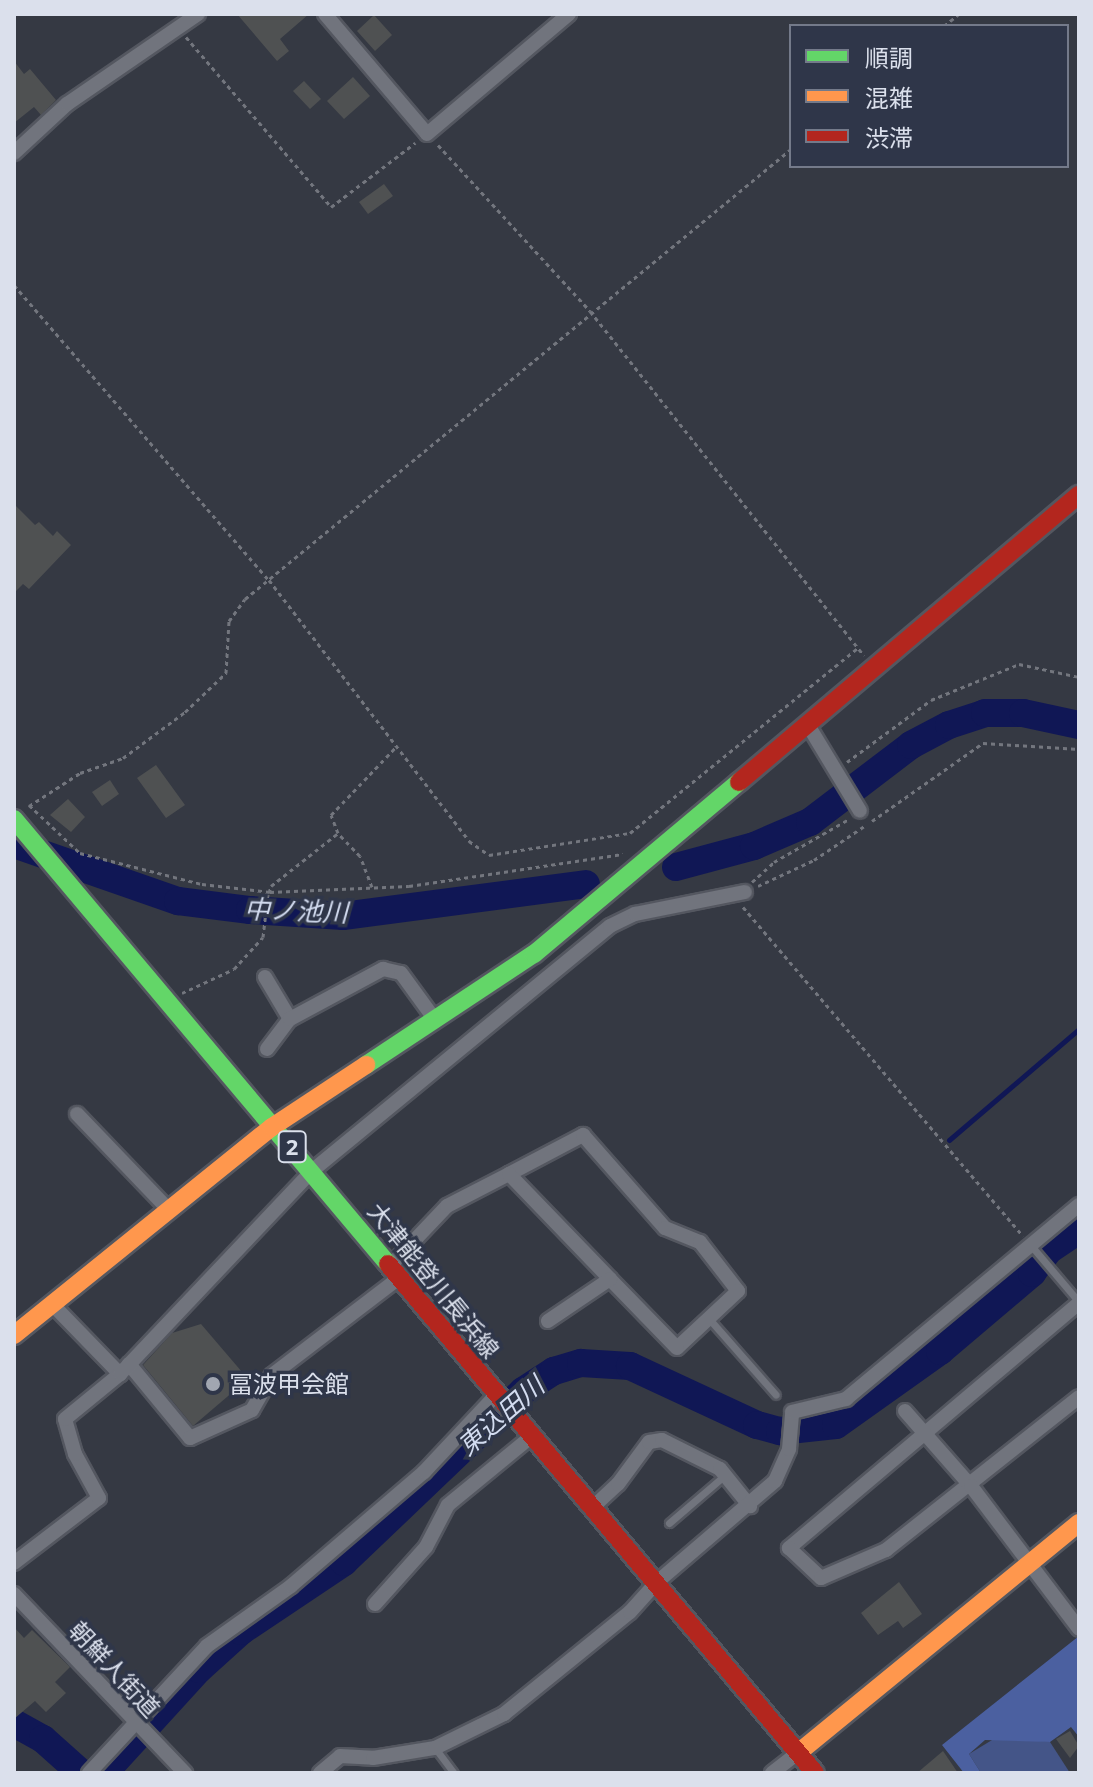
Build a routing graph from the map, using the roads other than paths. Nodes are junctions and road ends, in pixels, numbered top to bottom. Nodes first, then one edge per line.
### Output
1 (198, 14) edge
2 (325, 14) edge
3 (569, 14) edge
4 (14, 153) edge
5 (1079, 495) edge
6 (808, 725) junction
7 (860, 811) road end
8 (19, 820) edge
9 (745, 892) road end
10 (265, 977) dead end
11 (433, 1017) junction
12 (290, 1019) junction
13 (267, 1049) dead end
14 (77, 1114) dead end
15 (272, 1127) junction
16 (313, 1170) junction
17 (509, 1174) junction
18 (1079, 1205) edge
19 (169, 1210) junction
20 (1035, 1250) junction
21 (396, 1271) junction
22 (610, 1279) junction
23 (1079, 1303) edge
24 (52, 1304) junction
25 (548, 1321) dead end
26 (711, 1321) junction
27 (14, 1335) edge
28 (124, 1369) junction
29 (776, 1395) dead end
30 (498, 1396) junction
31 (1079, 1397) edge
32 (905, 1411) dead end
33 (526, 1429) junction
34 (925, 1433) junction
35 (725, 1475) junction
36 (971, 1486) junction
37 (750, 1506) junction
38 (592, 1508) junction
39 (669, 1523) dead end
40 (1079, 1523) edge
41 (14, 1563) edge
42 (1027, 1567) junction
43 (656, 1583) junction
44 (14, 1594) edge
45 (375, 1604) dead end
46 (1079, 1629) edge
47 (136, 1725) junction
48 (435, 1748) junction
49 (798, 1753) junction
50 (89, 1773) edge
51 (185, 1773) edge
52 (320, 1773) edge
53 (454, 1773) edge
54 (772, 1773) edge
55 (815, 1773) edge

1 - 4 street
2 - 3 street
5 - 6 street
6 - 7 street
6 - 11 street
8 - 15 street, 大津能登川長浜線 / 2
9 - 16 street
10 - 12 street
11 - 12 street
11 - 15 street
12 - 13 street
14 - 19 street
15 - 16 street, 大津能登川長浜線 / 2
15 - 19 street
16 - 21 street, 大津能登川長浜線 / 2
16 - 28 street
17 - 21 street
17 - 22 street
17 - 26 street
18 - 20 street
19 - 24 street
20 - 23 lane
20 - 37 street
21 - 28 street
21 - 30 street, 大津能登川長浜線 / 2
22 - 25 street
22 - 26 street
23 - 34 street
24 - 27 street
24 - 28 street
26 - 29 lane
28 - 41 street
30 - 33 street, 大津能登川長浜線 / 2
30 - 47 street
31 - 36 street
32 - 34 street
33 - 38 street, 大津能登川長浜線 / 2
33 - 45 street
34 - 36 street
34 - 36 street
35 - 37 street
35 - 38 street
35 - 39 lane
36 - 42 street
37 - 43 street
38 - 43 street, 大津能登川長浜線 / 2
40 - 42 street
42 - 46 street
42 - 49 street
43 - 48 street
43 - 49 street, 大津能登川長浜線 / 2
44 - 47 street, 朝鮮人街道
47 - 50 street
47 - 51 street, 朝鮮人街道
48 - 52 street
48 - 53 lane
49 - 54 street
49 - 55 street, 大津能登川長浜線 / 2

